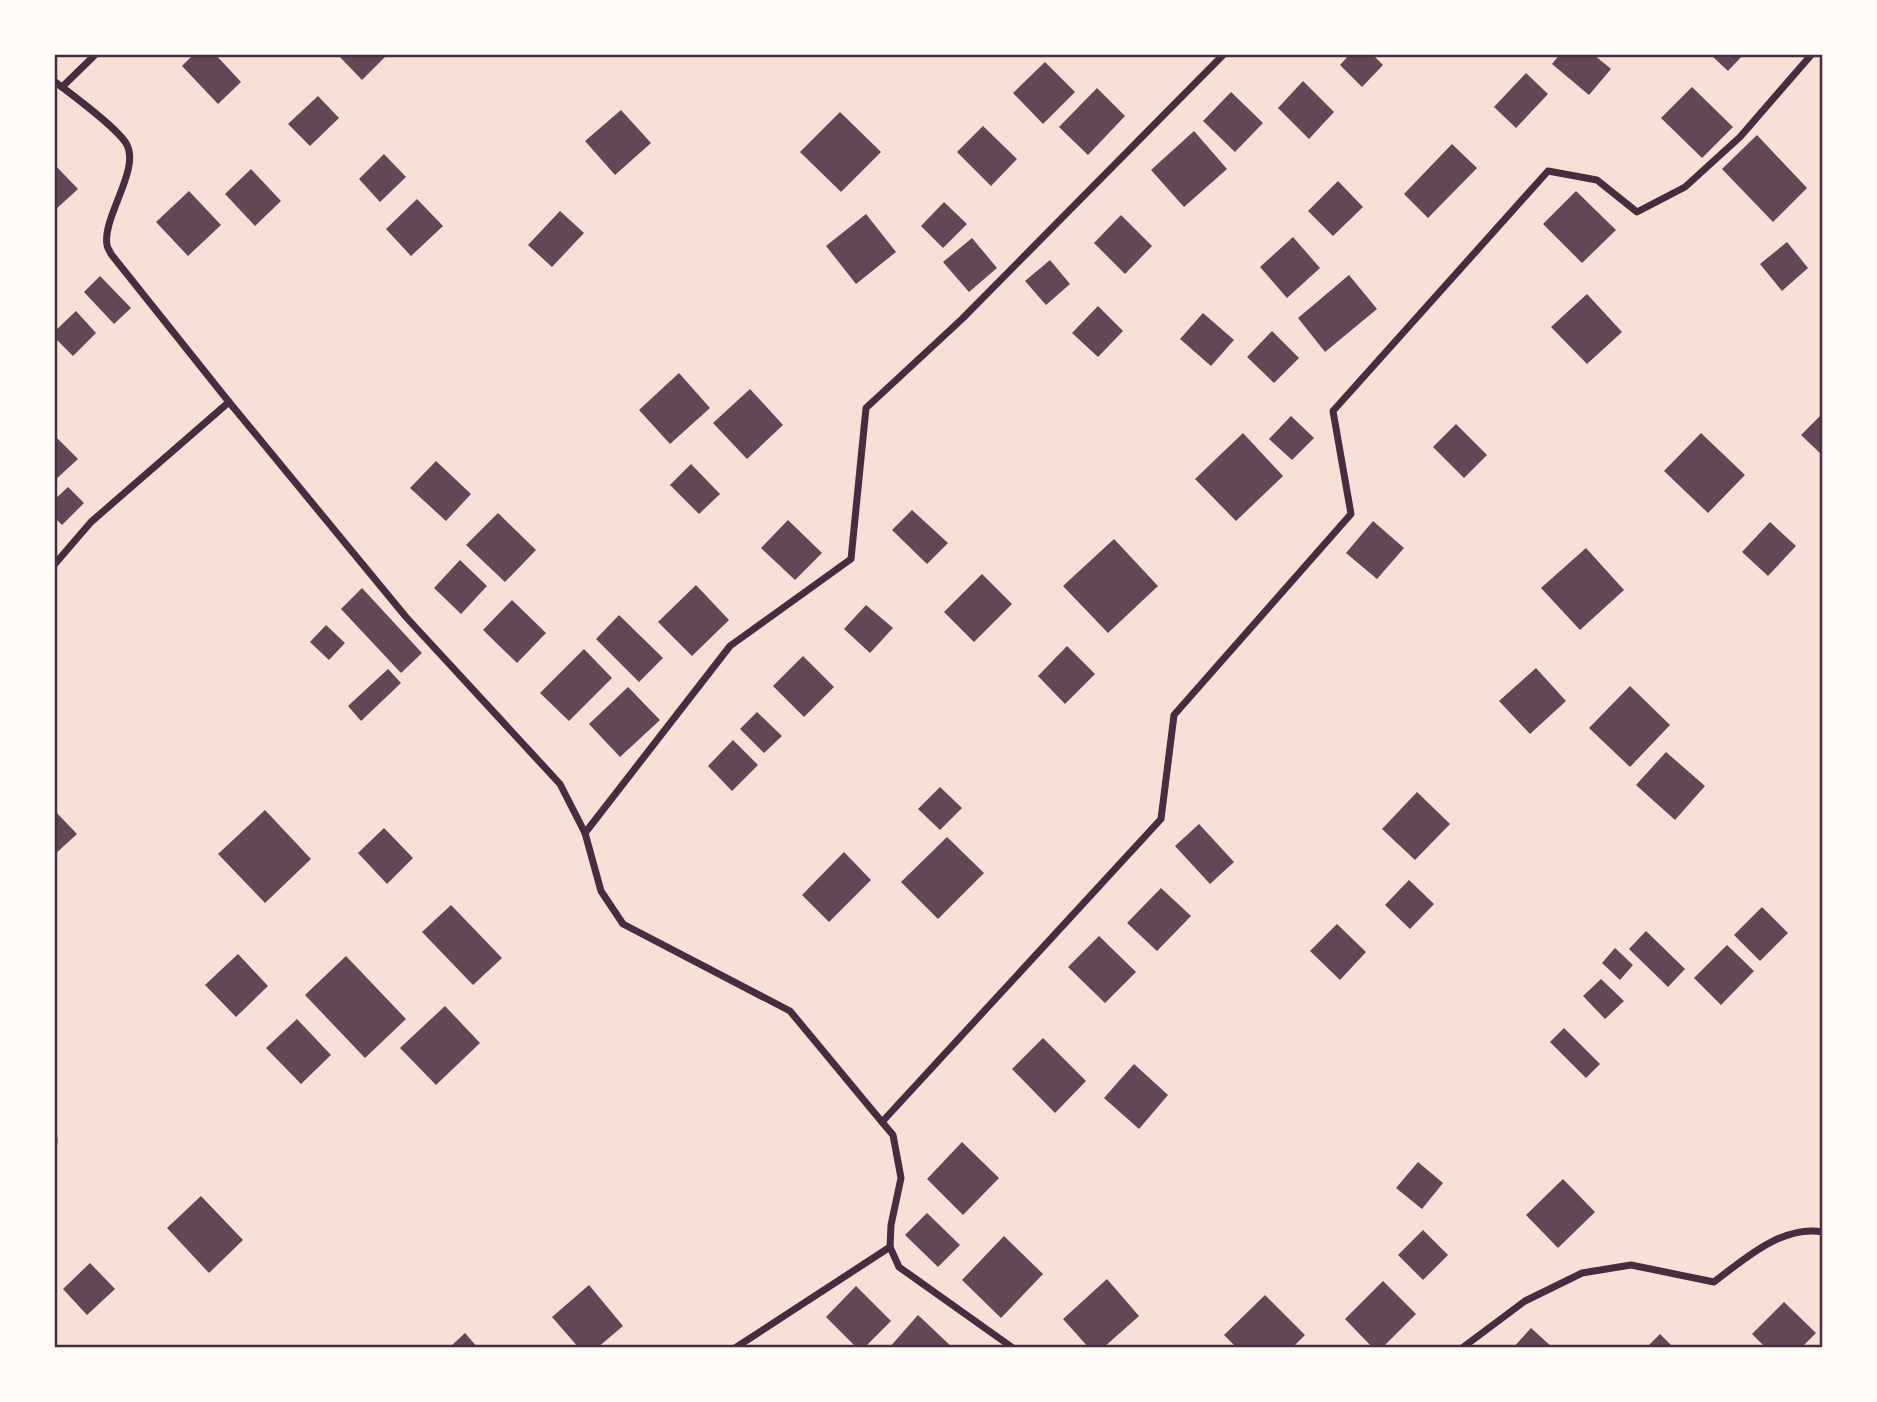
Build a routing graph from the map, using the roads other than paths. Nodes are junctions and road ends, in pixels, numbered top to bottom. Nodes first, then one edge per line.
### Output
1 (96, 54) edge
2 (1224, 54) edge
3 (1812, 54) edge
4 (54, 80) edge
5 (62, 87) junction
6 (229, 402) junction
7 (54, 565) edge
8 (585, 833) junction
9 (883, 1122) junction
10 (1823, 1232) edge
11 (890, 1247) junction
12 (735, 1348) edge
13 (1013, 1348) edge
14 (1462, 1348) edge

1 - 5 street
2 - 8 street
3 - 9 street
4 - 5 street
5 - 6 street
6 - 7 street
6 - 8 street
8 - 9 street
9 - 11 street
10 - 14 street
11 - 12 street
11 - 13 street

